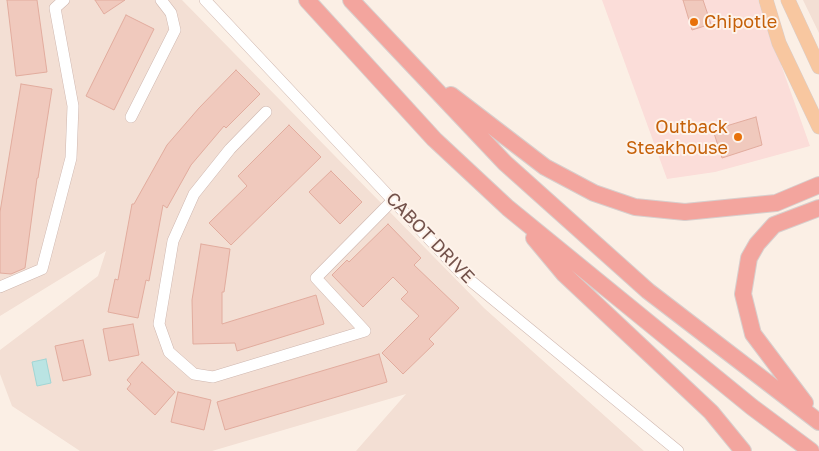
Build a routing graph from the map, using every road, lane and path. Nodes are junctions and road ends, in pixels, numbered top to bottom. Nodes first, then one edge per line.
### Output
1 (64, 0) edge
2 (161, 0) edge
3 (205, 0) edge
4 (307, 0) edge
5 (351, 0) edge
6 (766, 0) edge
7 (788, 0) edge
8 (401, 55) junction
9 (819, 67) edge
10 (266, 112) dead end
11 (131, 117) dead end
12 (819, 127) edge
13 (819, 185) edge
14 (393, 200) junction
15 (508, 208) junction
16 (819, 208) edge
17 (0, 287) edge
18 (819, 421) edge
19 (678, 451) edge
20 (743, 451) edge
21 (811, 451) edge

1 - 17 street
2 - 11 street
3 - 14 street, CABOT DRIVE
4 - 15 highway
5 - 8 highway
6 - 12 main road
7 - 9 main road
8 - 13 highway
8 - 18 highway
10 - 14 street
14 - 19 street, CABOT DRIVE
15 - 20 highway
15 - 21 highway
16 - 18 highway

